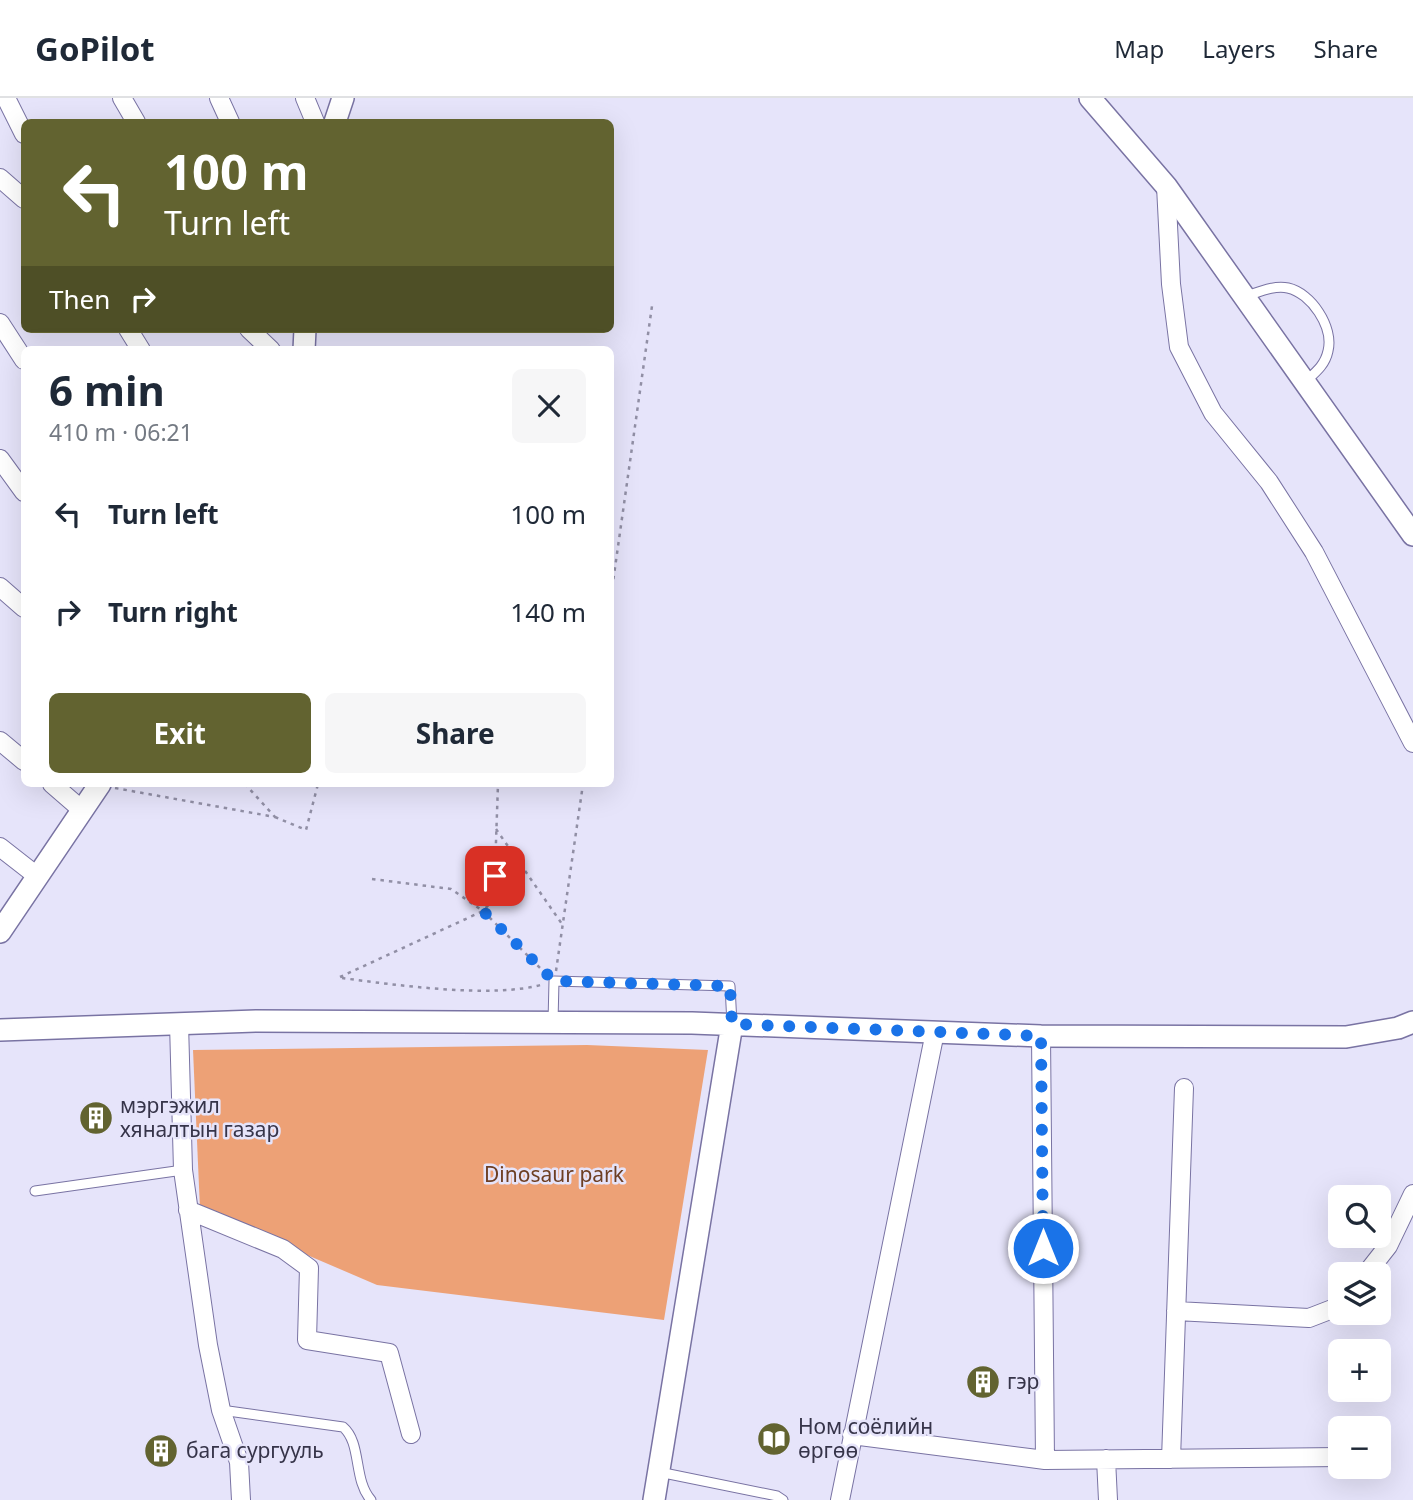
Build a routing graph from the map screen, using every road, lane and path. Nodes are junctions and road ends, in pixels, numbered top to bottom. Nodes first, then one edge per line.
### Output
1 (6, 98) edge
2 (122, 98) edge
3 (219, 98) edge
4 (305, 98) edge
5 (343, 98) edge
6 (1090, 98) edge
7 (134, 119) edge
8 (229, 119) edge
9 (314, 119) edge
10 (336, 119) edge
11 (21, 128) edge
12 (0, 178) edge
13 (1166, 186) junction
14 (21, 196) edge
15 (1246, 296) junction
16 (652, 306) dead end
17 (0, 323) edge
18 (253, 333) edge
19 (267, 346) edge
20 (21, 355) edge
21 (1305, 382) junction
22 (0, 458) edge
23 (21, 488) edge
24 (1413, 535) edge
25 (614, 575) edge
26 (0, 587) edge
27 (21, 605) edge
28 (0, 741) edge
29 (1413, 743) edge
30 (21, 758) edge
31 (55, 787) edge
32 (98, 787) edge
33 (110, 787) edge
34 (248, 787) edge
35 (317, 787) edge
36 (498, 787) edge
37 (583, 787) edge
38 (82, 810) junction
39 (275, 817) junction
40 (496, 830) junction
41 (0, 847) edge
42 (37, 876) junction
43 (372, 879) dead end
44 (483, 911) junction
45 (563, 925) junction
46 (0, 932) edge
47 (554, 981) junction
48 (553, 1022) junction
49 (1413, 1022) edge
50 (179, 1023) junction
51 (732, 1024) junction
52 (0, 1030) edge
53 (935, 1032) junction
54 (1041, 1036) junction
55 (1184, 1088) dead end
56 (183, 1170) junction
57 (35, 1191) dead end
58 (1413, 1194) edge
59 (188, 1210) junction
60 (1375, 1262) edge
61 (1177, 1311) junction
62 (1328, 1311) edge
63 (221, 1410) junction
64 (411, 1434) dead end
65 (852, 1435) junction
66 (1328, 1457) edge
67 (1106, 1459) junction
68 (1171, 1459) junction
69 (1045, 1460) junction
70 (658, 1472) junction
71 (241, 1500) edge
72 (371, 1500) edge
73 (654, 1500) edge
74 (783, 1500) edge
75 (840, 1500) edge
76 (1108, 1500) edge

1 - 11 street
2 - 7 street
3 - 8 street
4 - 9 street
5 - 10 street
6 - 13 street
12 - 14 street
13 - 15 street
13 - 29 street
15 - 21 street
15 - 21 lane
16 - 25 path
17 - 20 street
18 - 19 street
21 - 24 street
22 - 23 street
26 - 27 street
28 - 30 street
31 - 38 street
32 - 38 street
33 - 39 path
34 - 39 path
35 - 39 path
36 - 40 path
37 - 45 path
38 - 42 street
40 - 44 path
40 - 45 path
41 - 42 street
42 - 46 street
43 - 44 path
44 - 47 path
44 - 47 path
45 - 47 path
47 - 48 lane
47 - 51 lane
48 - 50 street
48 - 51 street
49 - 54 street
50 - 52 street
50 - 56 street
51 - 53 street
51 - 70 street
53 - 54 street
53 - 65 street
54 - 69 street
55 - 61 street
56 - 57 lane
56 - 59 street
58 - 60 street
59 - 63 street
59 - 64 street
61 - 62 street
61 - 68 street
63 - 71 street
63 - 72 lane
65 - 69 street
65 - 75 street
66 - 68 street
67 - 68 street
67 - 69 street
67 - 76 street
70 - 73 street
70 - 74 lane

